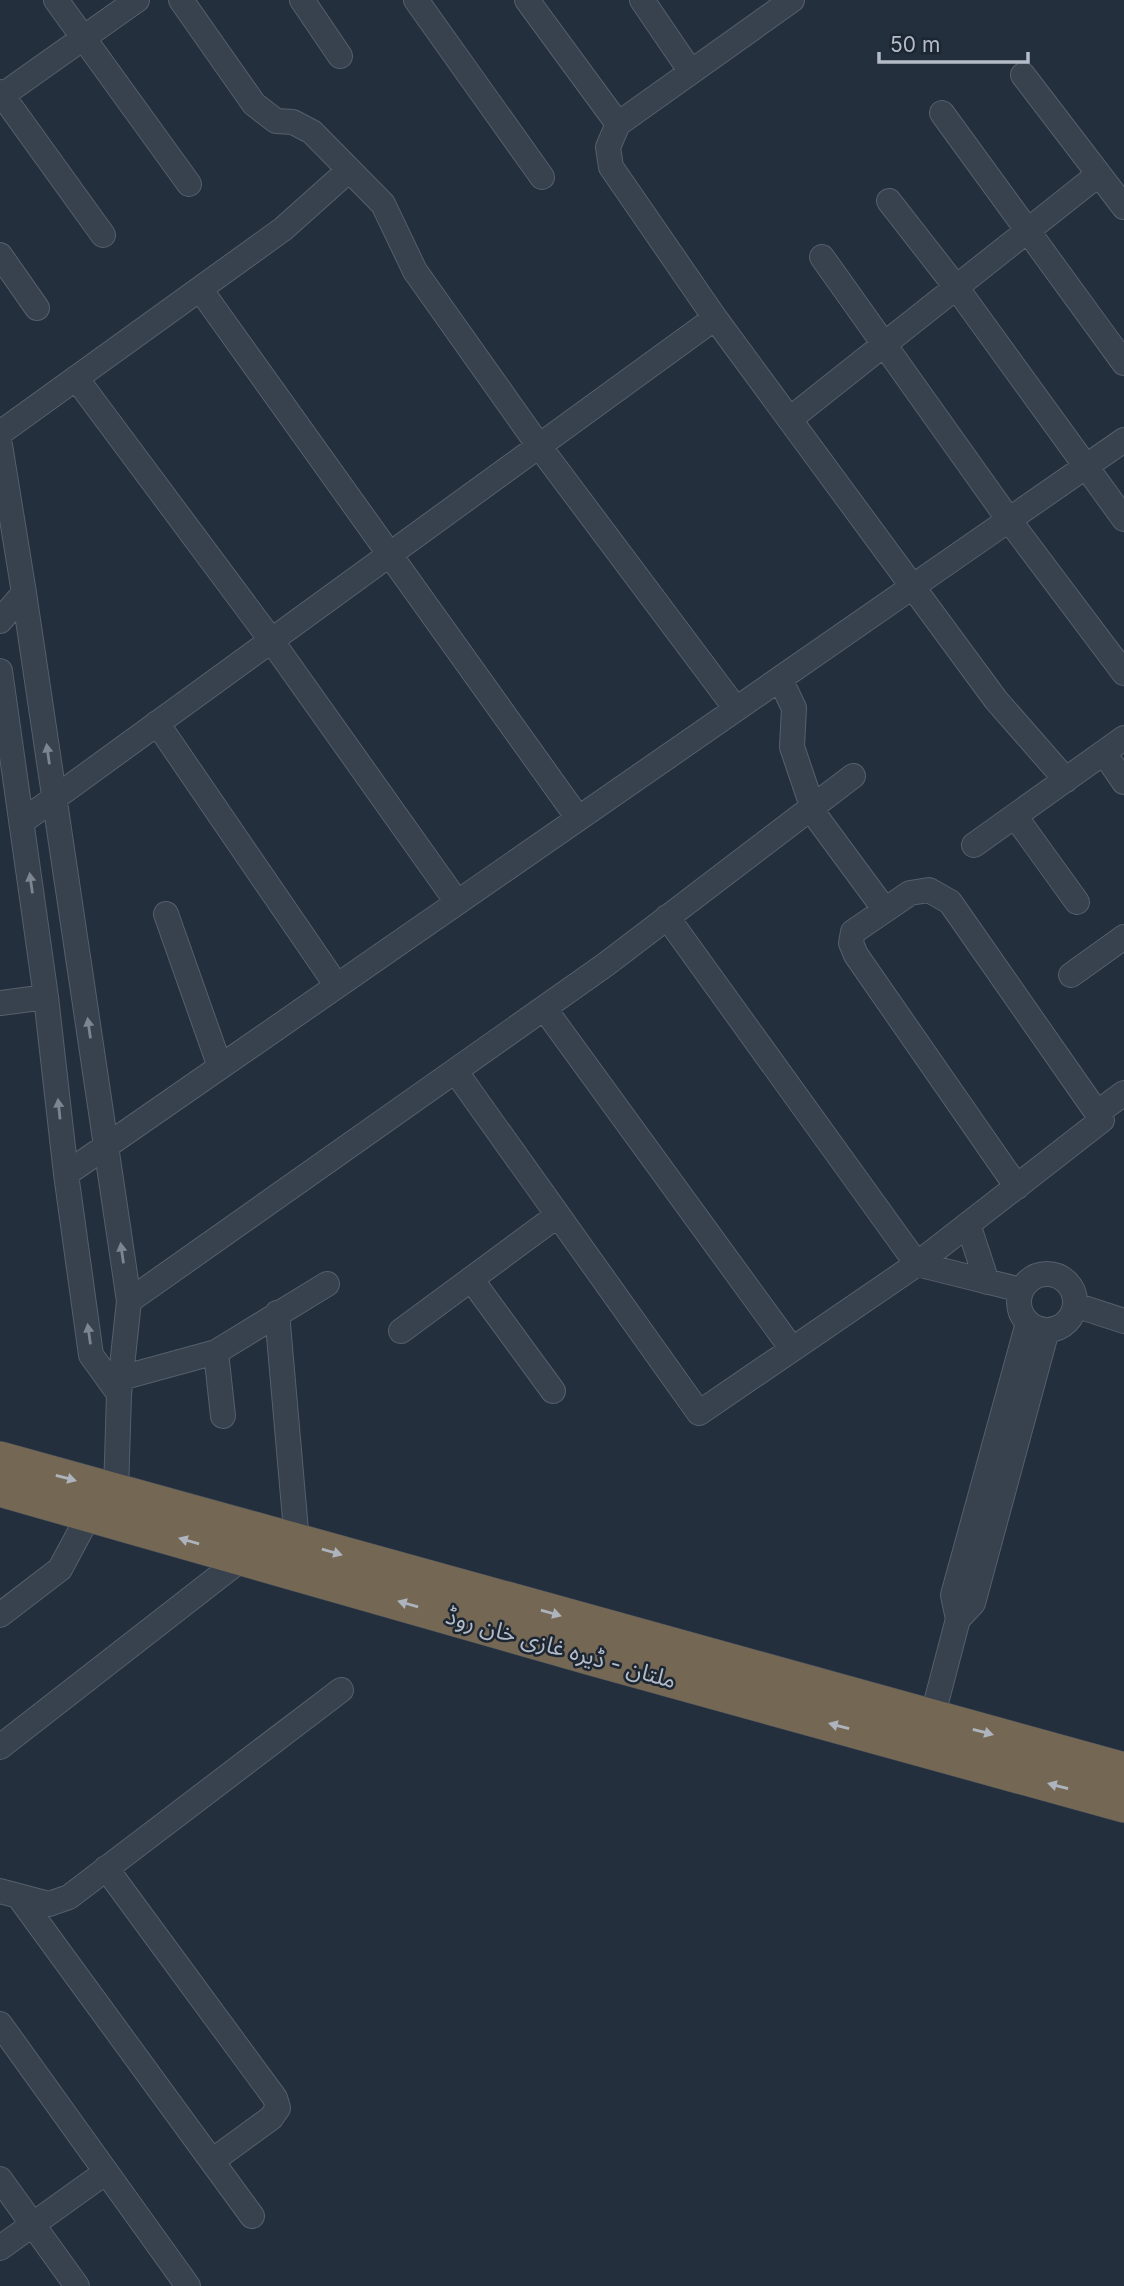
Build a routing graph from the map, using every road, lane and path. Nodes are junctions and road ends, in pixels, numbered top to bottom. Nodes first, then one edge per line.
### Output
1 (56, 0) edge
2 (137, 0) edge
3 (181, 0) edge
4 (302, 0) edge
5 (416, 0) edge
6 (527, 0) edge
7 (642, 0) edge
8 (787, 2) edge
9 (83, 38) junction
10 (340, 56) dead end
11 (691, 72) junction
12 (1023, 75) dead end
13 (1, 95) edge
14 (942, 113) dead end
15 (618, 124) junction
16 (349, 170) junction
17 (1099, 174) junction
18 (541, 177) dead end
19 (189, 184) dead end
20 (889, 201) dead end
21 (1124, 206) edge
22 (1028, 230) junction
23 (103, 235) dead end
24 (0, 255) edge
25 (822, 257) dead end
26 (956, 287) junction
27 (200, 289) junction
28 (37, 308) dead end
29 (715, 318) junction
30 (884, 345) junction
31 (1124, 363) edge
32 (76, 378) junction
33 (790, 419) junction
34 (0, 433) edge
35 (1124, 440) edge
36 (0, 445) edge
37 (539, 446) junction
38 (1086, 467) junction
39 (1124, 519) edge
40 (1009, 520) junction
41 (390, 553) junction
42 (913, 586) junction
43 (24, 593) junction
44 (0, 621) edge
45 (271, 640) junction
46 (0, 671) edge
47 (1124, 673) edge
48 (780, 679) junction
49 (736, 709) junction
50 (157, 723) junction
51 (1124, 738) edge
52 (1104, 753) junction
53 (853, 776) dead end
54 (1066, 780) junction
55 (1124, 782) edge
56 (54, 797) junction
57 (812, 806) junction
58 (1015, 816) junction
59 (578, 818) junction
60 (23, 821) junction
61 (974, 845) dead end
62 (457, 902) junction
63 (1077, 902) dead end
64 (886, 910) junction
65 (166, 914) dead end
66 (667, 917) junction
67 (1124, 937) edge
68 (1071, 975) dead end
69 (337, 986) junction
70 (46, 997) junction
71 (0, 1003) edge
72 (544, 1008) junction
73 (220, 1067) junction
74 (456, 1072) junction
75 (1124, 1093) edge
76 (1097, 1114) junction
77 (106, 1146) junction
78 (66, 1174) junction
79 (1017, 1187) junction
80 (558, 1215) junction
81 (968, 1224) junction
82 (917, 1264) junction
83 (471, 1279) junction
84 (988, 1282) junction
85 (327, 1284) dead end
86 (1021, 1290) junction
87 (129, 1301) junction
88 (1075, 1305) junction
89 (277, 1313) junction
90 (1124, 1321) edge
91 (1037, 1327) junction
92 (401, 1331) dead end
93 (792, 1349) junction
94 (216, 1352) junction
95 (120, 1386) junction
96 (553, 1391) dead end
97 (223, 1416) dead end
98 (0, 1460) edge
99 (0, 1488) edge
100 (103, 1502) junction
101 (297, 1542) junction
102 (244, 1557) junction
103 (0, 1615) edge
104 (341, 1689) dead end
105 (781, 1693) junction
106 (932, 1718) junction
107 (3, 1738) edge
108 (1124, 1771) edge
109 (1124, 1804) edge
110 (106, 1868) junction
111 (9, 1894) edge
112 (0, 2024) edge
113 (212, 2161) junction
114 (106, 2172) junction
115 (0, 2179) edge
116 (252, 2216) dead end
117 (33, 2225) junction
118 (0, 2248) edge
119 (77, 2286) edge
120 (188, 2286) edge

1 - 9 street
2 - 9 street
3 - 16 street
4 - 10 street
5 - 18 street
6 - 15 street
7 - 11 street
8 - 11 street
9 - 13 street
9 - 19 street
11 - 15 street
12 - 17 street
13 - 23 street
14 - 22 street
15 - 29 street
16 - 27 street
16 - 37 street
17 - 21 street
17 - 22 street
20 - 26 street
22 - 26 street
22 - 31 street
24 - 28 street
25 - 30 street
26 - 30 street
26 - 38 street
27 - 32 street
27 - 41 street
29 - 33 street
29 - 37 street
30 - 33 street
30 - 40 street
32 - 34 street
32 - 45 street
33 - 42 street
35 - 38 street
36 - 43 street
37 - 41 street
37 - 49 street
38 - 39 street
38 - 40 street
40 - 42 street
40 - 47 street
41 - 45 street
41 - 59 street
42 - 48 street
42 - 54 street
43 - 44 street
56 -> 43 street
45 - 50 street
45 - 62 street
46 - 60 street
48 - 49 street
48 - 57 street
49 - 59 street
50 - 56 street
50 - 69 street
51 - 52 street
52 - 54 street
52 - 55 street
53 - 57 street
54 - 58 street
56 - 60 street
77 -> 56 street
57 - 64 street
57 - 66 street
58 - 61 street
58 - 63 street
59 - 62 street
70 -> 60 street
62 - 69 street
64 - 76 street
64 - 79 street
65 - 73 street
66 - 72 street
66 - 82 street
67 - 68 street
69 - 73 street
70 - 71 street
78 -> 70 street
72 - 74 street
72 - 93 street
73 - 77 street
74 - 80 street
74 - 87 street
75 - 76 street
76 - 79 street
77 - 78 street
87 -> 77 street
95 -> 78 street
79 - 81 street
80 - 83 street
80 - 93 street
81 - 82 street
81 - 84 street
82 - 84 street
82 - 93 street
83 - 92 street
83 - 96 street
84 - 86 street
85 - 89 street
86 - 88 street
86 - 91 street
87 - 95 street
88 - 90 street
88 - 91 street
89 - 94 street
89 - 101 street
91 - 106 street
94 - 95 street
94 - 97 street
95 - 100 street
98 -> 100 highway, ملتان - ڈیرہ غازی خان روڈ
99 - 100 highway, ملتان - ڈیرہ غازی خان روڈ
100 - 101 highway, ملتان - ڈیرہ غازی خان روڈ
102 -> 100 highway, ملتان - ڈیرہ غازی خان روڈ
100 - 103 street
101 -> 105 highway, ملتان - ڈیرہ غازی خان روڈ
105 -> 102 highway, ملتان - ڈیرہ غازی خان روڈ
102 - 107 street
104 - 110 street
105 - 106 highway, ملتان - ڈیرہ غازی خان روڈ
109 -> 105 highway, ملتان - ڈیرہ غازی خان روڈ
106 -> 108 highway, ملتان - ڈیرہ غازی خان روڈ
110 - 111 street
110 - 113 street
111 - 113 street
112 - 114 street
113 - 116 street
114 - 117 street
114 - 120 street
115 - 117 street
117 - 118 street
117 - 119 street

